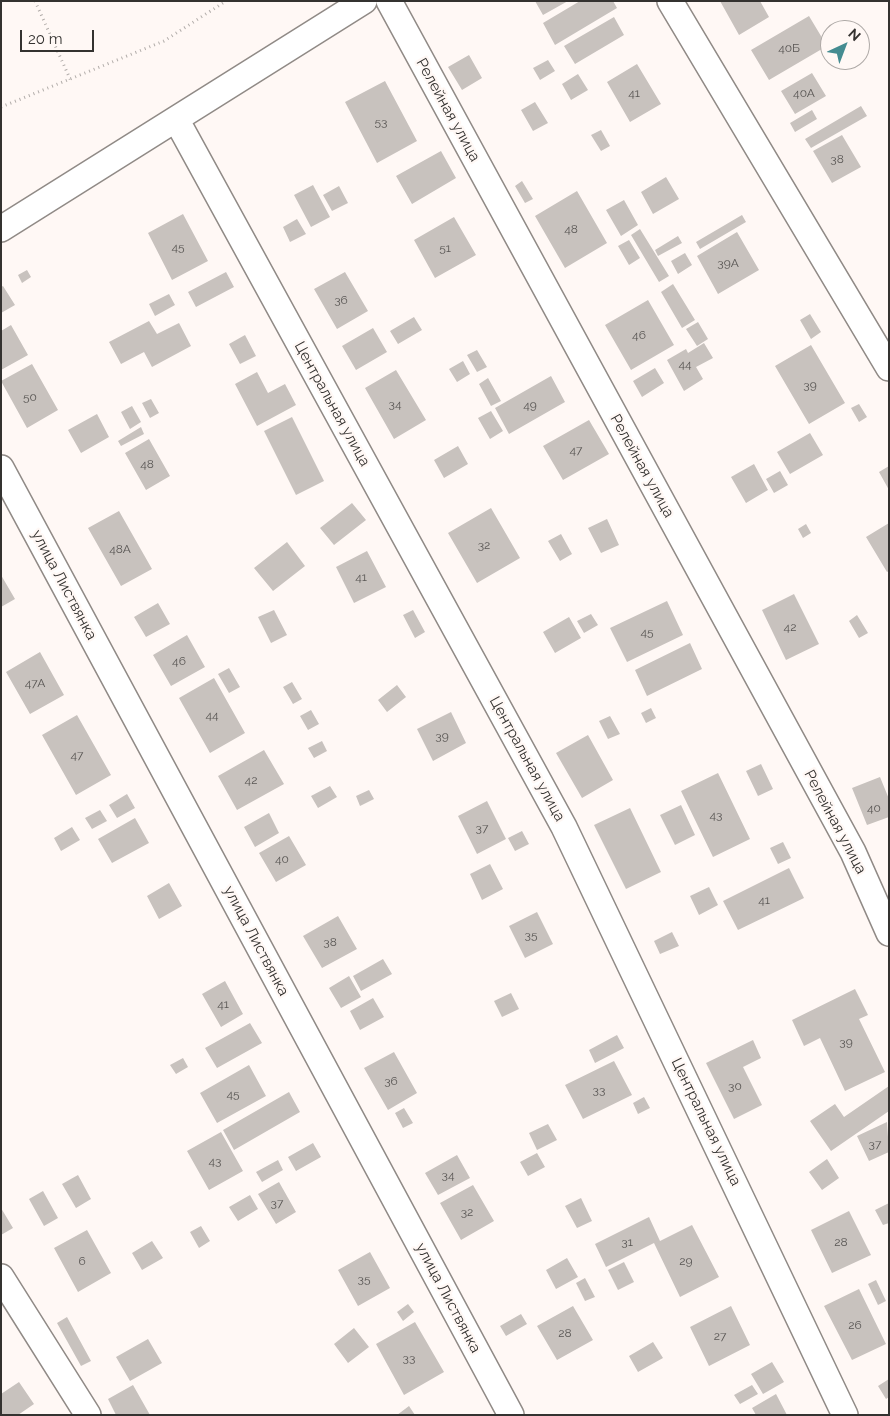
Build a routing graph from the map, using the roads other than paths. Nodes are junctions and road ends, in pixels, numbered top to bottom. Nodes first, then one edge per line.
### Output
1 (364, 1) edge
2 (389, 1) edge
3 (670, 1) edge
4 (176, 119) junction
5 (1, 229) edge
6 (889, 368) edge
7 (1, 468) edge
8 (889, 933) edge
9 (1, 1277) edge
10 (88, 1415) edge
11 (511, 1415) edge
12 (845, 1415) edge

1 - 4 street
2 - 8 street, Релейная улица
3 - 6 street
4 - 5 street
4 - 12 street, Центральная улица
7 - 11 street, улица Листвянка
9 - 10 street

